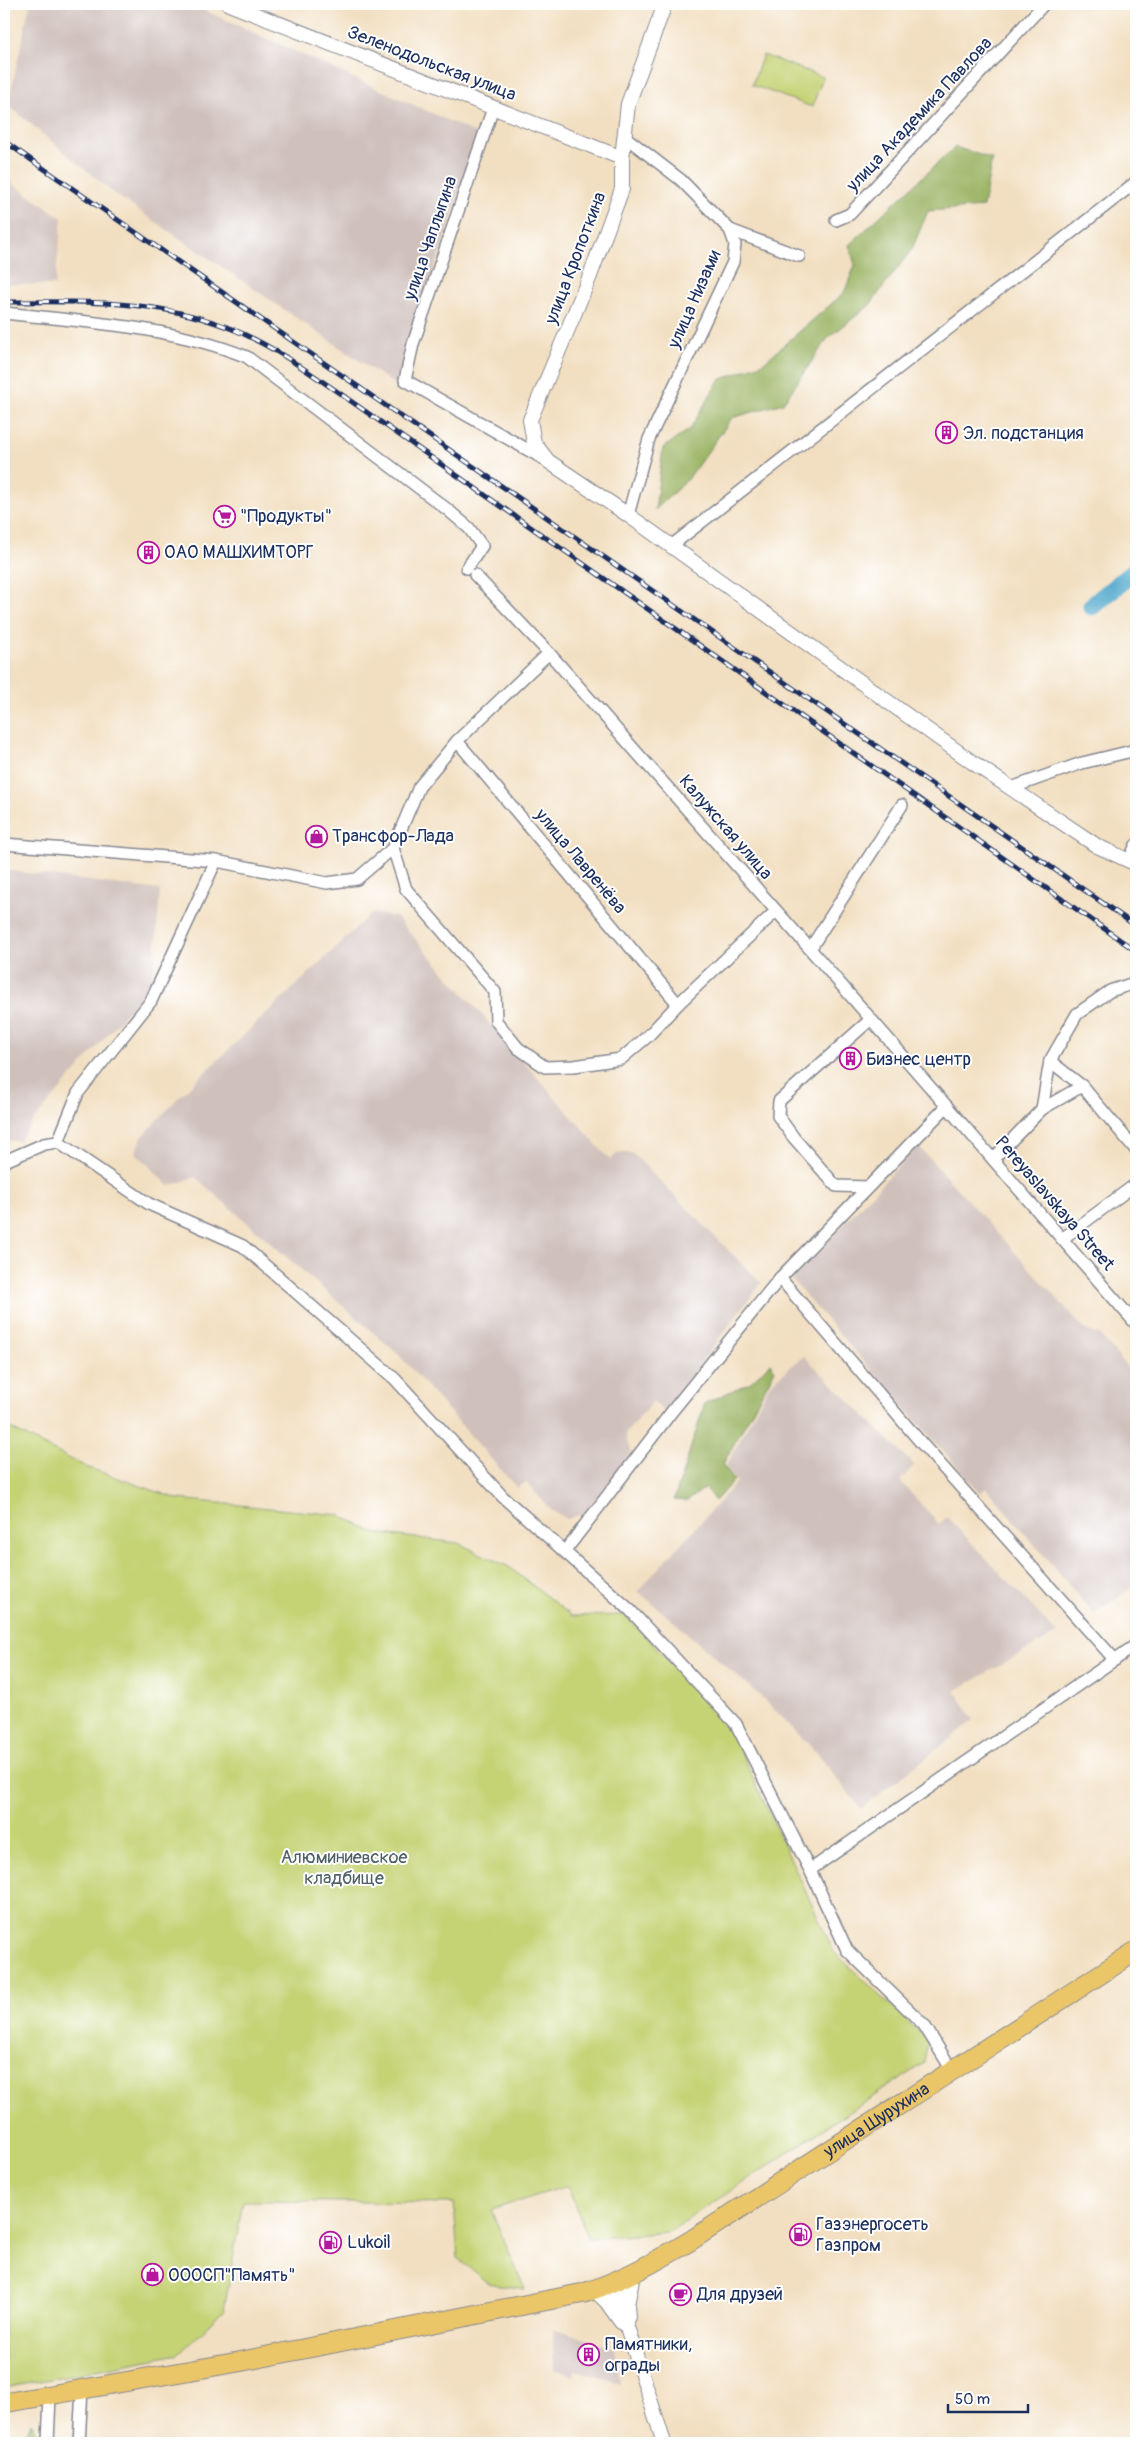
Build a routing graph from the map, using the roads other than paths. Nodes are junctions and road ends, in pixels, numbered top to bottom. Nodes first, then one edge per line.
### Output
1 (229, 4) edge
2 (665, 4) edge
3 (1044, 4) edge
4 (493, 108) junction
5 (624, 136) junction
6 (622, 158) junction
7 (1136, 182) edge
8 (836, 220) dead end
9 (730, 230) junction
10 (800, 256) dead end
11 (4, 313) edge
12 (548, 461) junction
13 (628, 515) junction
14 (671, 546) junction
15 (549, 653) junction
16 (457, 742) junction
17 (1136, 750) edge
18 (1010, 788) junction
19 (902, 805) dead end
20 (4, 844) edge
21 (1136, 845) edge
22 (393, 848) junction
23 (216, 861) junction
24 (1132, 862) edge
25 (776, 911) junction
26 (810, 948) junction
27 (1135, 984) edge
28 (678, 1004) junction
29 (870, 1020) junction
30 (1050, 1061) junction
31 (1082, 1086) junction
32 (946, 1106) junction
33 (1042, 1109) junction
34 (58, 1142) junction
35 (1136, 1150) edge
36 (992, 1159) junction
37 (5, 1161) dead end
38 (1136, 1184) edge
39 (868, 1187) junction
40 (1062, 1239) junction
41 (780, 1278) junction
42 (1136, 1324) edge
43 (565, 1551) junction
44 (1136, 1645) edge
45 (1115, 1660) junction
46 (810, 1870) junction
47 (1136, 1951) edge
48 (952, 2070) junction
49 (634, 2274) junction
50 (613, 2283) junction
51 (594, 2290) junction
52 (630, 2338) junction
53 (82, 2389) junction
54 (50, 2395) junction
55 (4, 2404) edge
56 (48, 2443) edge
57 (79, 2443) edge
58 (664, 2443) edge

1 - 4 street, Зеленодольская улица
2 - 5 street, улица Кропоткина
3 - 8 street, улица Академика Павлова
4 - 6 street, Зеленодольская улица
4 - 12 street, улица Чаплыгина
5 - 6 street, улица Кропоткина
5 - 9 street, улица Низами
6 - 12 street, улица Кропоткина
7 - 14 street
9 - 10 street
9 - 13 street, улица Низами
11 - 15 street, Калужская улица
12 - 13 street
13 - 14 street
14 - 18 street
15 - 16 street
15 - 25 street, Калужская улица
16 - 22 street
16 - 28 street, улица Лавренёва
17 - 18 street
18 - 24 street
19 - 26 street
20 - 23 street
21 - 24 street
22 - 23 street
22 - 28 street
23 - 34 street
25 - 26 street, Калужская улица
25 - 28 street
26 - 29 street, Калужская улица
27 - 30 street
29 - 32 street, Калужская улица
29 - 39 street
30 - 31 street
30 - 33 street
31 - 33 street
31 - 35 street
32 - 36 street, Pereyaslavskaya Street
32 - 39 street
33 - 36 street
34 - 37 street
34 - 43 street
36 - 40 street, Pereyaslavskaya Street
38 - 40 street
39 - 41 street
40 - 42 street, Pereyaslavskaya Street
41 - 43 street
41 - 45 street
43 - 46 street
44 - 45 street
45 - 46 street
46 - 48 street
47 - 48 highway, улица Шурухина
48 - 49 highway, улица Шурухина
49 - 50 highway, улица Шурухина
49 - 52 street
50 - 51 highway, улица Шурухина
50 - 52 street
51 - 52 street
51 - 53 highway, улица Шурухина
52 - 58 street
53 - 54 highway, улица Шурухина
53 - 57 street
54 - 55 highway, улица Шурухина
54 - 56 street

